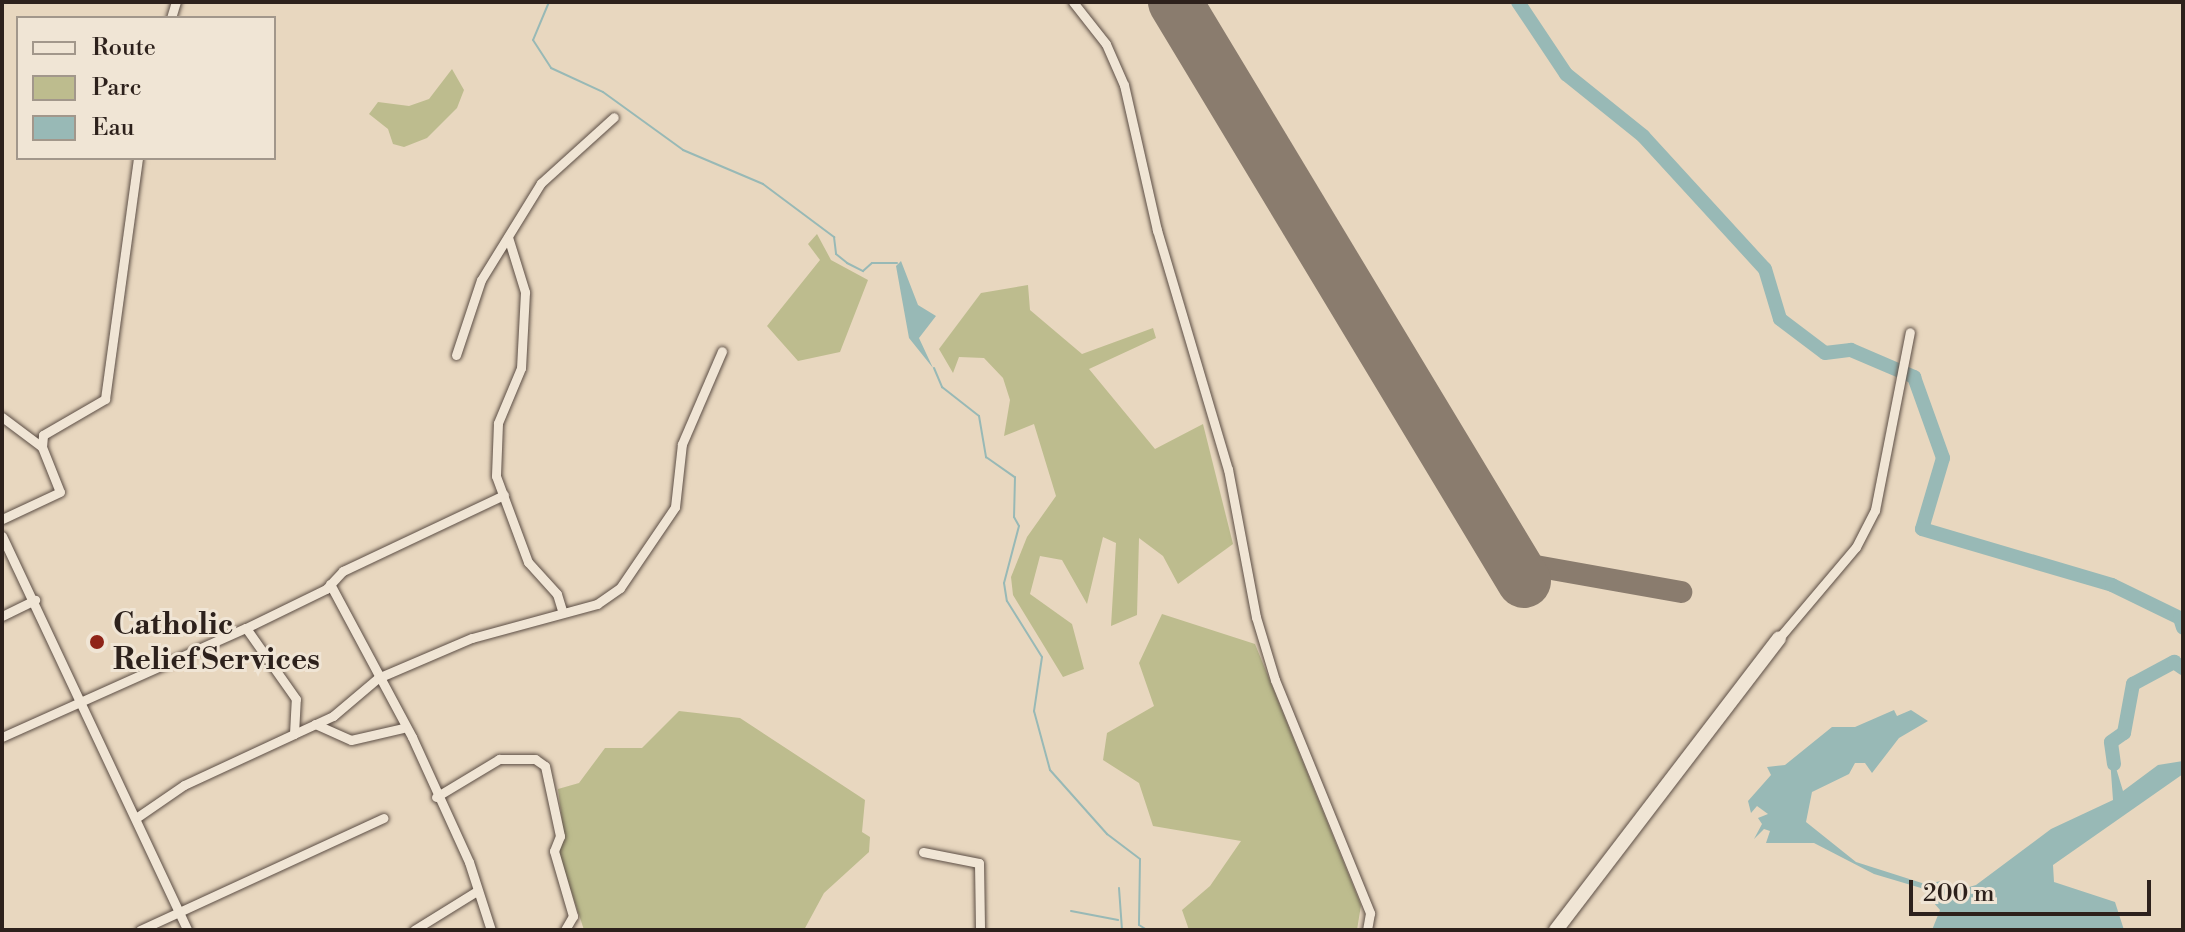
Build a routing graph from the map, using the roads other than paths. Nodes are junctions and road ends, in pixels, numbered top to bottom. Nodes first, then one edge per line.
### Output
1 (1073, 2) edge
2 (614, 117) dead end
3 (138, 160) edge
4 (508, 237) junction
5 (1910, 332) dead end
6 (722, 351) dead end
7 (456, 355) dead end
8 (2, 417) edge
9 (42, 447) junction
10 (504, 495) junction
11 (2, 519) edge
12 (2, 536) edge
13 (330, 584) junction
14 (35, 600) junction
15 (562, 610) junction
16 (2, 616) edge
17 (246, 628) junction
18 (1779, 638) joint
19 (378, 678) junction
20 (78, 698) junction
21 (315, 724) junction
22 (403, 728) junction
23 (294, 734) junction
24 (2, 737) edge
25 (436, 797) junction
26 (136, 818) junction
27 (384, 818) dead end
28 (923, 852) dead end
29 (477, 891) junction
30 (178, 911) junction
31 (140, 930) edge
32 (187, 930) edge
33 (414, 930) edge
34 (491, 930) edge
35 (565, 930) edge
36 (980, 930) edge
37 (1367, 930) edge
38 (1556, 930) edge

1 - 37 street
2 - 4 street
3 - 9 street
4 - 7 street
4 - 10 street
5 - 18 street
6 - 15 street
8 - 9 street
9 - 11 street
10 - 13 street
10 - 15 street
12 - 14 street
13 - 17 street
13 - 19 street
14 - 16 street
14 - 20 street
15 - 19 street
17 - 20 street
17 - 23 street
18 - 38 street
19 - 21 street
19 - 22 street
20 - 24 street
20 - 26 street
21 - 22 street
21 - 23 street
22 - 25 street
23 - 26 street
25 - 29 street
25 - 35 street
26 - 30 street
27 - 30 street
28 - 36 street
29 - 33 street
29 - 34 street
30 - 31 street
30 - 32 street

